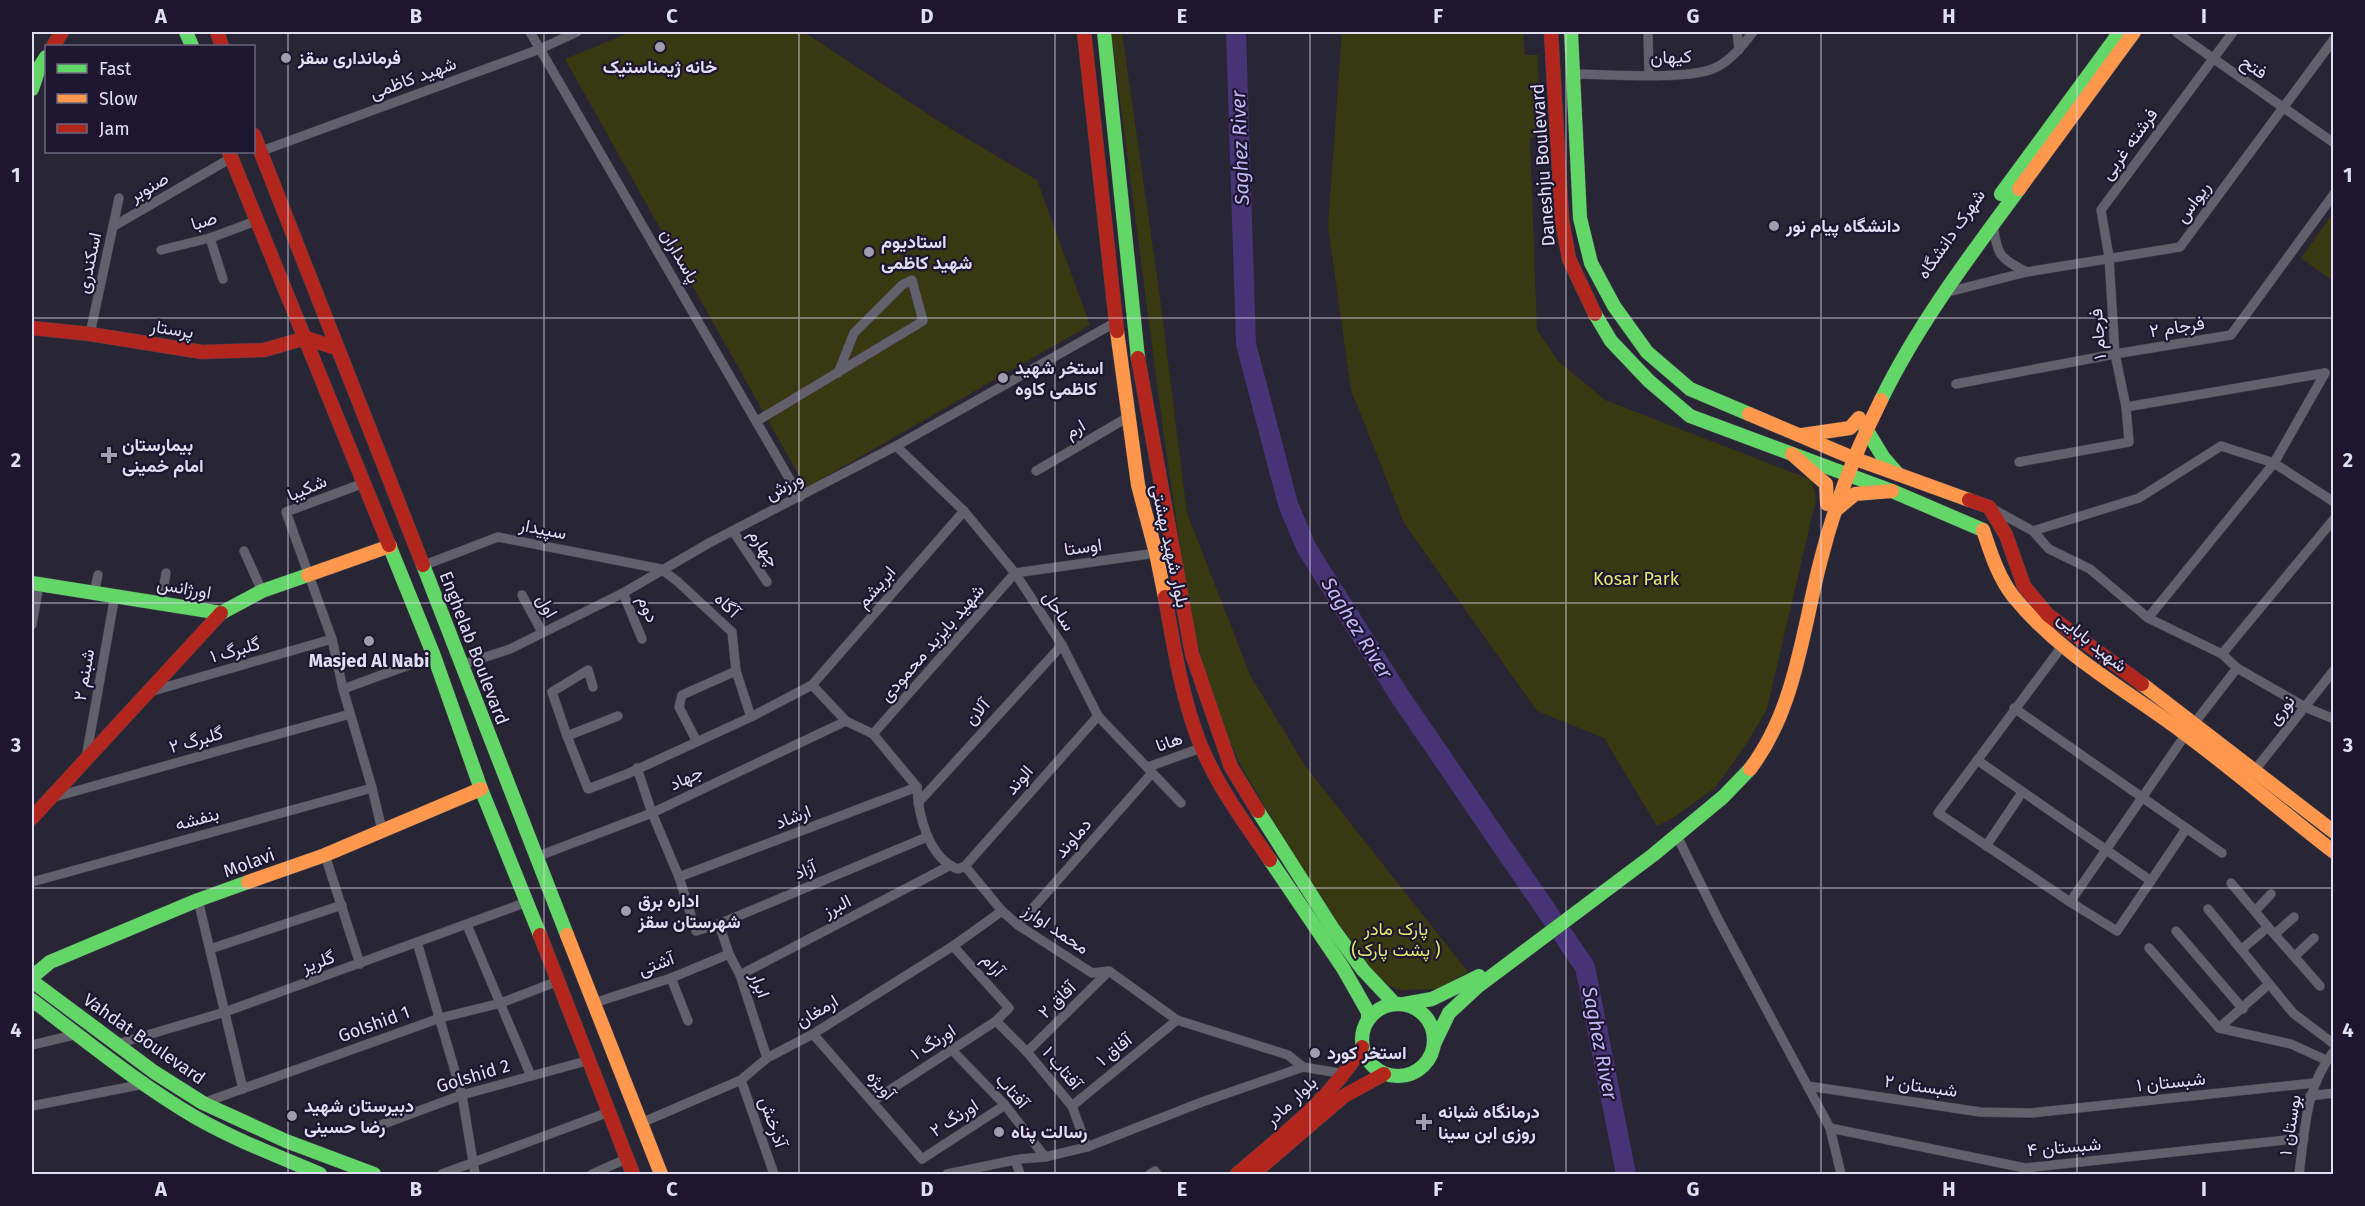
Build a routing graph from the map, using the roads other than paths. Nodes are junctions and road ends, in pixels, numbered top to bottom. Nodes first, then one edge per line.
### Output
1 (62, 32) edge
2 (530, 32) edge
3 (576, 32) edge
4 (1084, 32) edge
5 (1104, 32) edge
6 (1551, 32) edge
7 (1571, 32) edge
8 (1648, 32) edge
9 (1737, 32) edge
10 (1753, 32) edge
11 (2120, 32) edge
12 (2133, 32) edge
13 (2233, 32) edge
14 (2177, 33) edge
15 (2334, 39) edge
16 (54, 45) edge
17 (540, 49) junction
18 (1739, 50) junction
19 (2213, 58) junction
20 (45, 59) edge
21 (1574, 74) junction
22 (1649, 75) junction
23 (32, 89) edge
24 (2283, 108) junction
25 (255, 138) edge
26 (2334, 143) edge
27 (259, 152) junction
28 (230, 155) edge
29 (2334, 194) edge
30 (119, 198) dead end
31 (256, 221) junction
32 (1992, 222) junction
33 (114, 226) junction
34 (210, 238) junction
35 (161, 250) dead end
36 (2109, 257) junction
37 (2027, 272) junction
38 (223, 279) dead end
39 (1942, 294) junction
40 (1116, 322) junction
41 (32, 328) edge
42 (90, 334) junction
43 (306, 338) junction
44 (336, 348) junction
45 (2115, 354) junction
46 (838, 373) junction
47 (1956, 384) dead end
48 (1690, 389) junction
49 (1677, 405) junction
50 (2126, 407) junction
51 (1130, 417) junction
52 (757, 420) junction
53 (1862, 423) junction
54 (1802, 435) junction
55 (896, 446) junction
56 (1792, 454) junction
57 (1849, 456) junction
58 (2019, 462) dead end
59 (2274, 464) junction
60 (1036, 471) dead end
61 (1897, 473) junction
62 (1843, 474) junction
63 (364, 483) junction
64 (1892, 491) junction
65 (800, 497) junction
66 (2334, 502) edge
67 (1989, 507) junction
68 (1831, 508) junction
69 (964, 511) junction
70 (2334, 519) edge
71 (733, 531) junction
72 (2033, 531) junction
73 (390, 546) junction
74 (244, 550) dead end
75 (1156, 553) junction
76 (422, 566) junction
77 (661, 569) junction
78 (166, 573) dead end
79 (1015, 573) junction
80 (98, 574) dead end
81 (307, 574) junction
82 (766, 582) dead end
83 (35, 584) edge
84 (262, 591) junction
85 (623, 592) junction
86 (94, 593) junction
87 (116, 595) junction
88 (522, 595) dead end
89 (161, 602) junction
90 (221, 613) junction
91 (2148, 618) junction
92 (32, 625) edge
93 (543, 632) junction
94 (332, 639) junction
95 (642, 639) dead end
96 (1062, 645) junction
97 (2063, 645) junction
98 (2222, 654) junction
99 (434, 656) junction
100 (461, 665) junction
101 (2237, 668) junction
102 (2334, 670) edge
103 (736, 671) junction
104 (812, 685) junction
105 (593, 687) dead end
106 (343, 689) junction
107 (149, 692) junction
108 (2305, 707) junction
109 (2014, 708) junction
110 (350, 714) junction
111 (618, 716) dead end
112 (1098, 716) junction
113 (751, 717) junction
114 (2334, 719) edge
115 (846, 721) junction
116 (2190, 729) junction
117 (873, 734) junction
118 (567, 736) junction
119 (696, 741) junction
120 (1202, 748) junction
121 (1977, 760) junction
122 (85, 761) junction
123 (637, 768) junction
124 (1150, 770) junction
125 (2255, 770) junction
126 (372, 788) junction
127 (917, 788) junction
128 (481, 789) junction
129 (2019, 797) dead end
130 (51, 798) junction
131 (2141, 799) junction
132 (918, 802) junction
133 (1181, 803) dead end
134 (652, 813) junction
135 (32, 818) edge
136 (2186, 829) junction
137 (382, 830) junction
138 (2334, 832) edge
139 (1677, 836) junction
140 (927, 837) junction
141 (1660, 846) junction
142 (1986, 846) junction
143 (2106, 850) junction
144 (2334, 852) edge
145 (2222, 853) dead end
146 (325, 855) junction
147 (536, 857) junction
148 (950, 866) junction
149 (965, 866) junction
150 (680, 877) junction
151 (2151, 881) junction
152 (32, 882) edge
153 (2231, 883) dead end
154 (2271, 894) dead end
155 (198, 900) junction
156 (527, 902) junction
157 (2070, 902) junction
158 (342, 905) junction
159 (2208, 909) dead end
160 (1002, 911) junction
161 (2255, 911) junction
162 (2294, 917) dead end
163 (719, 924) junction
164 (467, 925) junction
165 (1018, 925) junction
166 (2272, 930) junction
167 (2176, 931) dead end
168 (540, 935) junction
169 (2314, 938) dead end
170 (417, 942) junction
171 (570, 943) junction
172 (953, 946) junction
173 (2149, 948) dead end
174 (210, 949) junction
175 (2242, 949) junction
176 (729, 954) junction
177 (2295, 956) junction
178 (360, 964) junction
179 (1110, 971) junction
180 (740, 975) junction
181 (671, 978) junction
182 (32, 979) edge
183 (1481, 979) junction
184 (558, 981) junction
185 (2269, 984) junction
186 (2320, 986) dead end
187 (32, 1000) edge
188 (501, 1003) junction
189 (594, 1003) junction
190 (1399, 1004) junction
191 (1009, 1008) joint
192 (2243, 1009) junction
193 (225, 1012) junction
194 (440, 1017) junction
195 (1368, 1019) junction
196 (1177, 1020) junction
197 (688, 1021) dead end
198 (996, 1021) junction
199 (2219, 1028) junction
200 (78, 1034) junction
201 (813, 1034) junction
202 (117, 1044) junction
203 (1434, 1044) junction
204 (2334, 1044) edge
205 (32, 1045) edge
206 (1362, 1047) junction
207 (952, 1050) junction
208 (2334, 1051) edge
209 (1027, 1052) junction
210 (767, 1058) junction
211 (590, 1060) junction
212 (2326, 1060) junction
213 (1303, 1067) junction
214 (1344, 1074) junction
215 (1384, 1074) junction
216 (531, 1076) junction
217 (741, 1080) junction
218 (2314, 1083) junction
219 (144, 1084) junction
220 (1808, 1086) junction
221 (243, 1089) junction
222 (2334, 1093) edge
223 (462, 1095) junction
224 (2310, 1096) junction
225 (873, 1101) junction
226 (203, 1103) junction
227 (1005, 1105) junction
228 (1072, 1106) junction
229 (32, 1107) edge
230 (609, 1112) junction
231 (2031, 1113) joint
232 (641, 1123) junction
233 (1830, 1128) junction
234 (367, 1130) dead end
235 (2304, 1138) junction
236 (1087, 1148) junction
237 (1045, 1157) junction
238 (626, 1159) junction
239 (922, 1159) joint
240 (1015, 1160) junction
241 (472, 1162) junction
242 (2025, 1168) junction
243 (320, 1174) edge
244 (374, 1174) edge
245 (442, 1174) edge
246 (475, 1174) edge
247 (592, 1174) edge
248 (633, 1174) edge
249 (661, 1174) edge
250 (774, 1174) edge
251 (947, 1174) edge
252 (1020, 1174) edge
253 (1237, 1174) edge
254 (1253, 1174) edge
255 (1840, 1174) edge
256 (2039, 1174) edge
257 (2299, 1174) edge

1 - 16 main road
2 - 17 street, پاسداران
3 - 17 street, شهید کاظمی
4 - 40 main road, بلوار شهید بهشتی
5 - 190 main road, بلوار شهید بهشتی
6 - 49 main road, Daneshju Boulevard
7 - 21 main road, Daneshju Boulevard
8 - 22 street
9 - 18 street
10 - 18 street, کیهان
11 - 53 main road, شهرک دانشگاه
12 - 32 main road
13 - 19 street, فرشته غربی
14 - 19 street, فتح
15 - 24 street, ریواس
17 - 27 street, شهید کاظمی
17 - 52 street, پاسداران
18 - 22 street, کیهان
19 - 24 street, فتح
19 - 36 street, فرشته غربی
20 - 23 main road
21 - 22 street, کیهان
21 - 48 main road, Daneshju Boulevard
24 - 26 street, فتح
24 - 36 street, ریواس
25 - 27 main road, Enghelab Boulevard
27 - 44 main road, Enghelab Boulevard
28 - 31 main road
28 - 33 street, صنوبر
29 - 45 street, فرجام ۲
30 - 33 street, اسکندری
31 - 34 street, صبا
31 - 43 main road
32 - 37 street
32 - 39 main road
33 - 42 street, اسکندری
34 - 35 street, صبا
34 - 38 street
36 - 37 street, ریواس
36 - 45 street, فرجام ۱
37 - 39 street, ریواس
39 - 53 main road
40 - 51 main road, بلوار شهید بهشتی
40 - 55 street, ورزش
41 - 42 main road, پرستار
42 - 43 main road, پرستار
43 - 44 main road
43 - 63 main road
44 - 76 main road, Enghelab Boulevard
45 - 47 street, فرجام ۲
45 - 50 street, فرجام ۱
46 - 46 street
46 - 52 street
48 - 49 main road
48 - 54 main road, Daneshju Boulevard
49 - 56 main road, Daneshju Boulevard
50 - 58 street, فرجام ۱
50 - 59 street
51 - 60 street, ارم
51 - 75 main road, بلوار شهید بهشتی
52 - 65 street, پاسداران
53 - 54 main road
53 - 57 main road
53 - 61 main road
54 - 57 main road, Daneshju Boulevard
55 - 65 street, ورزش
55 - 69 street, ساحل
56 - 62 main road, Daneshju Boulevard
56 - 68 main road
57 - 61 main road
57 - 62 main road
59 - 66 street
59 - 72 street
59 - 91 street
61 - 67 main road
62 - 64 main road, شهید بابایی
62 - 68 main road
63 - 73 main road
63 - 81 street, شکیبا
64 - 68 main road
64 - 97 main road, شهید بابایی
65 - 71 street, ورزش
67 - 72 street
67 - 116 main road, شهید بابایی
68 - 139 main road
68 - 141 main road
69 - 79 street, ساحل
69 - 104 street, ابریشم
70 - 98 street
71 - 77 street, ورزش
71 - 82 street, چهارم
72 - 91 street
73 - 81 main road, اورژانس
73 - 99 main road
74 - 84 street
75 - 79 street, اوستا
75 - 120 main road, بلوار شهید بهشتی
76 - 77 street, سپیدار
76 - 100 main road, Enghelab Boulevard
77 - 85 street, ورزش
77 - 103 street, آگاه
78 - 89 street
79 - 96 street, ساحل
79 - 117 street, شهید بایزید محمودی
80 - 86 street
81 - 84 main road, اورژانس
81 - 94 street
83 - 86 main road, اورژانس
83 - 92 street
84 - 90 main road, اورژانس
85 - 93 street, ورزش
85 - 95 street, دوم
86 - 87 main road, اورژانس
87 - 89 main road, اورژانس
87 - 122 street, شبنم ۲
88 - 93 street, اول
89 - 90 main road, اورژانس
90 - 107 main road
91 - 98 street
93 - 100 street, ورزش
94 - 106 street
94 - 107 street, گلبرگ ۱
96 - 112 street, ساحل
96 - 132 street, آلان
97 - 109 street
97 - 116 main road, شهید بابایی
98 - 101 street
99 - 106 street
99 - 128 main road
100 - 147 main road, Enghelab Boulevard
101 - 108 street
101 - 116 street
102 - 108 street, نوری
103 - 113 street, آگاه
103 - 119 street
104 - 113 street
104 - 115 street
105 - 118 street
106 - 110 street
107 - 122 main road
108 - 114 street
108 - 125 street, نوری
109 - 121 street
109 - 131 street
110 - 126 street
110 - 130 street, گلبرگ ۲
111 - 118 street
112 - 124 street, ساحل
112 - 149 street, الوند
113 - 119 street
115 - 117 street
115 - 134 street, جهاد
116 - 125 main road, شهید بابایی
116 - 131 street
116 - 144 main road, شهید بابایی
117 - 127 street
118 - 123 street
119 - 123 street
120 - 124 street, هانا
120 - 195 main road, بلوار شهید بهشتی
121 - 142 street
121 - 143 street
122 - 130 main road
123 - 134 street
124 - 133 street, ساحل
124 - 165 street, دماوند
125 - 138 main road, شهید بابایی
126 - 137 street
126 - 152 street, بنفشه
127 - 132 street
127 - 150 street, ارشاد
128 - 137 main road, Molavi
128 - 156 main road
129 - 142 street
130 - 135 main road
131 - 136 street
131 - 143 street
132 - 140 street
134 - 147 street, جهاد
134 - 150 street
136 - 145 street
136 - 151 street
137 - 146 main road, Molavi
139 - 141 main road
139 - 220 street
140 - 148 street
140 - 163 street, آزاد
141 - 183 main road
142 - 157 street
143 - 151 street
143 - 157 street
146 - 155 main road, Molavi
146 - 158 street
147 - 171 main road, Enghelab Boulevard
148 - 149 street
148 - 180 street, البرز
149 - 160 street, محمد اوارز
150 - 163 street, آزاد
151 - 157 street
153 - 161 street
154 - 161 street
155 - 174 street
155 - 182 main road, Molavi
156 - 164 street, گلریز
156 - 168 main road
158 - 174 street
158 - 178 street
159 - 175 street
160 - 165 street, محمد اوارز
160 - 172 street, ارمغان
161 - 166 street
162 - 166 street
163 - 176 street, ابرار
164 - 170 street, گلریز
164 - 188 street
165 - 179 street, محمد اوارز
166 - 175 street
166 - 177 street
167 - 192 street
168 - 171 main road
168 - 184 main road
169 - 177 street
170 - 178 street, گلریز
170 - 194 street
171 - 189 main road, Enghelab Boulevard
172 - 191 street, آرام
172 - 201 street, ارمغان
173 - 199 street
174 - 193 street
175 - 185 street
176 - 180 street, ابرار
176 - 181 street, آشتی
177 - 186 street
178 - 193 street, گلریز
179 - 196 street, محمد اوارز
179 - 209 street, آفاق ۲
180 - 210 street, ابرار
181 - 189 street, آشتی
181 - 197 street
182 - 202 main road, Vahdat Boulevard
183 - 190 main road
183 - 203 main road
184 - 188 street, Golshid 1
184 - 211 main road
185 - 192 street
185 - 204 street
187 - 200 main road, Vahdat Boulevard
188 - 194 street, Golshid 1
188 - 216 street
189 - 232 main road, Enghelab Boulevard
190 - 195 main road
190 - 203 main road
191 - 198 street, اورنگ ۱
192 - 199 street
193 - 202 street, گلریز
193 - 221 street
194 - 221 street, Golshid 1
194 - 223 street
195 - 206 main road
196 - 213 street, محمد اوارز
196 - 228 street, آفاق ۱
198 - 207 street, اورنگ ۱
198 - 209 street, آفتاب ۱
199 - 212 street
200 - 205 street
200 - 219 main road, Vahdat Boulevard
201 - 210 street, ارمغان
201 - 225 street, آویژه
202 - 226 main road, Vahdat Boulevard
203 - 215 main road
206 - 214 main road, بلوار مادر
206 - 215 main road
207 - 225 street, اورنگ ۱
207 - 227 street, آفتاب
208 - 212 street, بوستان ۱
209 - 228 street, آفتاب ۱
210 - 217 street, ارمغان
211 - 216 street, Golshid 2
211 - 230 main road
212 - 218 street, بوستان ۱
213 - 214 street
213 - 236 street
214 - 253 main road, بلوار مادر
215 - 254 main road, بلوار مادر
216 - 223 street, Golshid 2
217 - 232 street, ارمغان
217 - 250 street, آذرخش
218 - 224 street, بوستان ۱
218 - 231 street, شبستان ۱
219 - 229 street
219 - 243 main road, Vahdat Boulevard
220 - 231 street, شبستان ۲
220 - 233 street
221 - 226 street, Golshid 1
222 - 224 street
223 - 234 street, Golshid 2
223 - 241 street
224 - 235 street, بوستان ۱
225 - 239 street, آویژه
226 - 244 main road, Vahdat Boulevard
227 - 237 street, آفتاب
227 - 239 street, اورنگ ۲
228 - 236 street, آفتاب ۱
230 - 238 main road
230 - 241 street
232 - 249 main road, Enghelab Boulevard
233 - 242 street, شبستان ۴
233 - 255 street
235 - 242 street, شبستان ۴
235 - 257 street, بوستان ۱
236 - 237 street
237 - 240 street
238 - 247 street
238 - 248 main road
240 - 251 street
240 - 252 street
241 - 245 street
241 - 246 street
242 - 256 street

